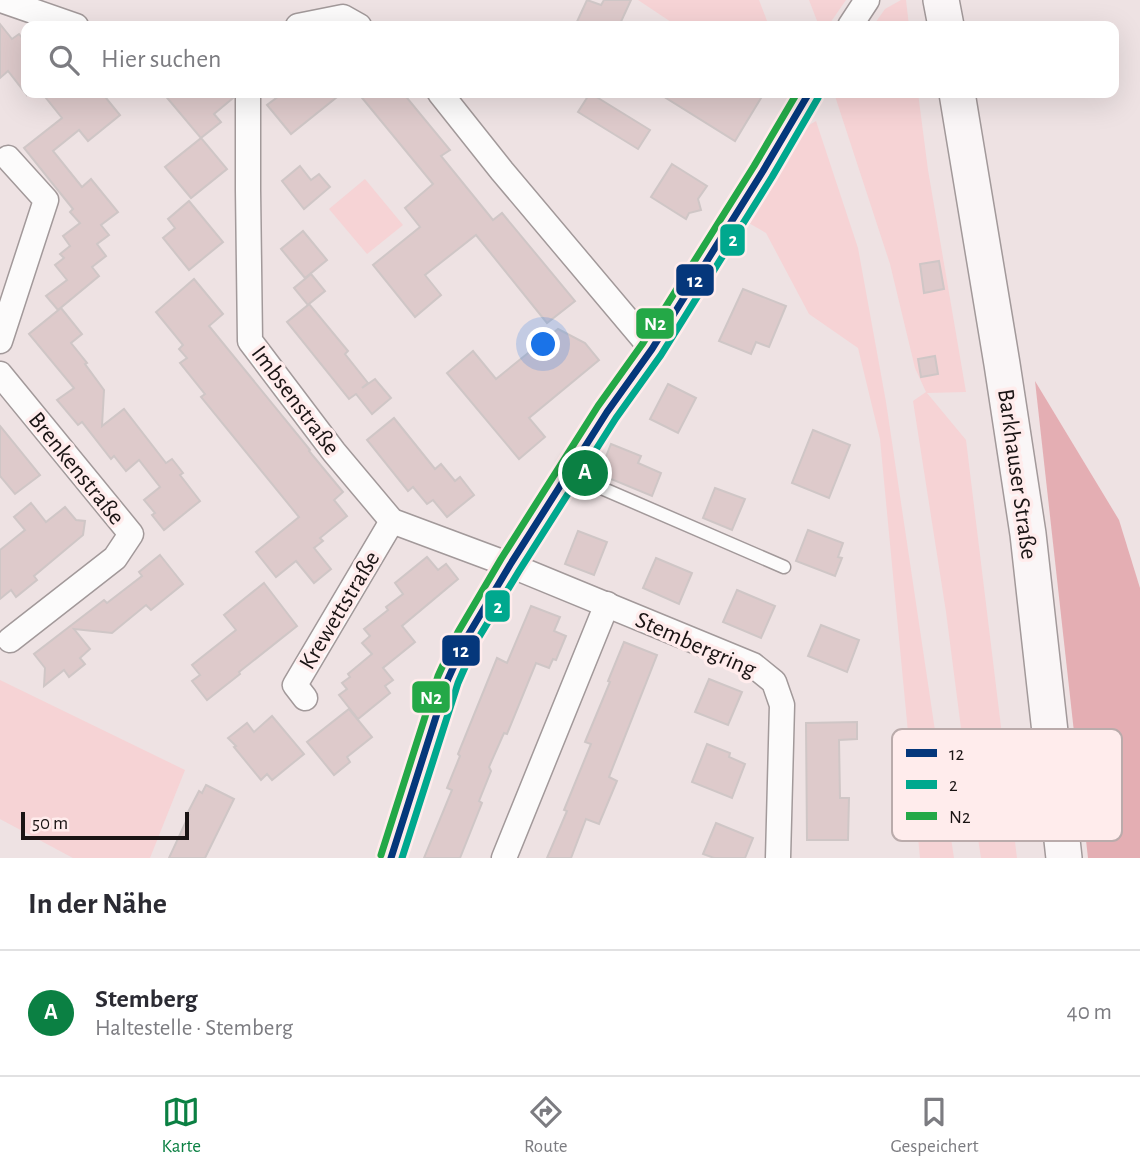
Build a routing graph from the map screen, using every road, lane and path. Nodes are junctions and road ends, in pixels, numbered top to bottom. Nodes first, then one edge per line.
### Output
1 (1, 0) edge
2 (867, 0) edge
3 (941, 0) edge
4 (62, 21) edge
5 (323, 21) edge
6 (350, 21) edge
7 (853, 21) edge
8 (945, 21) edge
9 (248, 98) edge
10 (444, 98) edge
11 (806, 98) edge
12 (958, 98) edge
13 (8, 158) dead end
14 (0, 341) edge
15 (652, 349) junction
16 (0, 374) edge
17 (569, 474) junction
18 (392, 521) junction
19 (510, 565) junction
20 (784, 567) dead end
21 (607, 604) junction
22 (10, 640) dead end
23 (305, 698) dead end
24 (1050, 729) edge
25 (391, 858) edge
26 (504, 858) edge
27 (778, 858) edge

1 - 4 street
2 - 7 street
3 - 8 street
5 - 6 street
9 - 18 street, Imbsenstraße
10 - 15 street
11 - 15 street
12 - 24 street, Barkhauser Straße
13 - 14 street
15 - 17 street
16 - 22 street, Brenkenstraße
17 - 19 street
17 - 20 lane
18 - 19 street, Imbsenstraße
18 - 23 street, Krewettstraße
19 - 21 street, Stembergring
19 - 25 street
21 - 26 street, Stembergring
21 - 27 street, Stembergring

